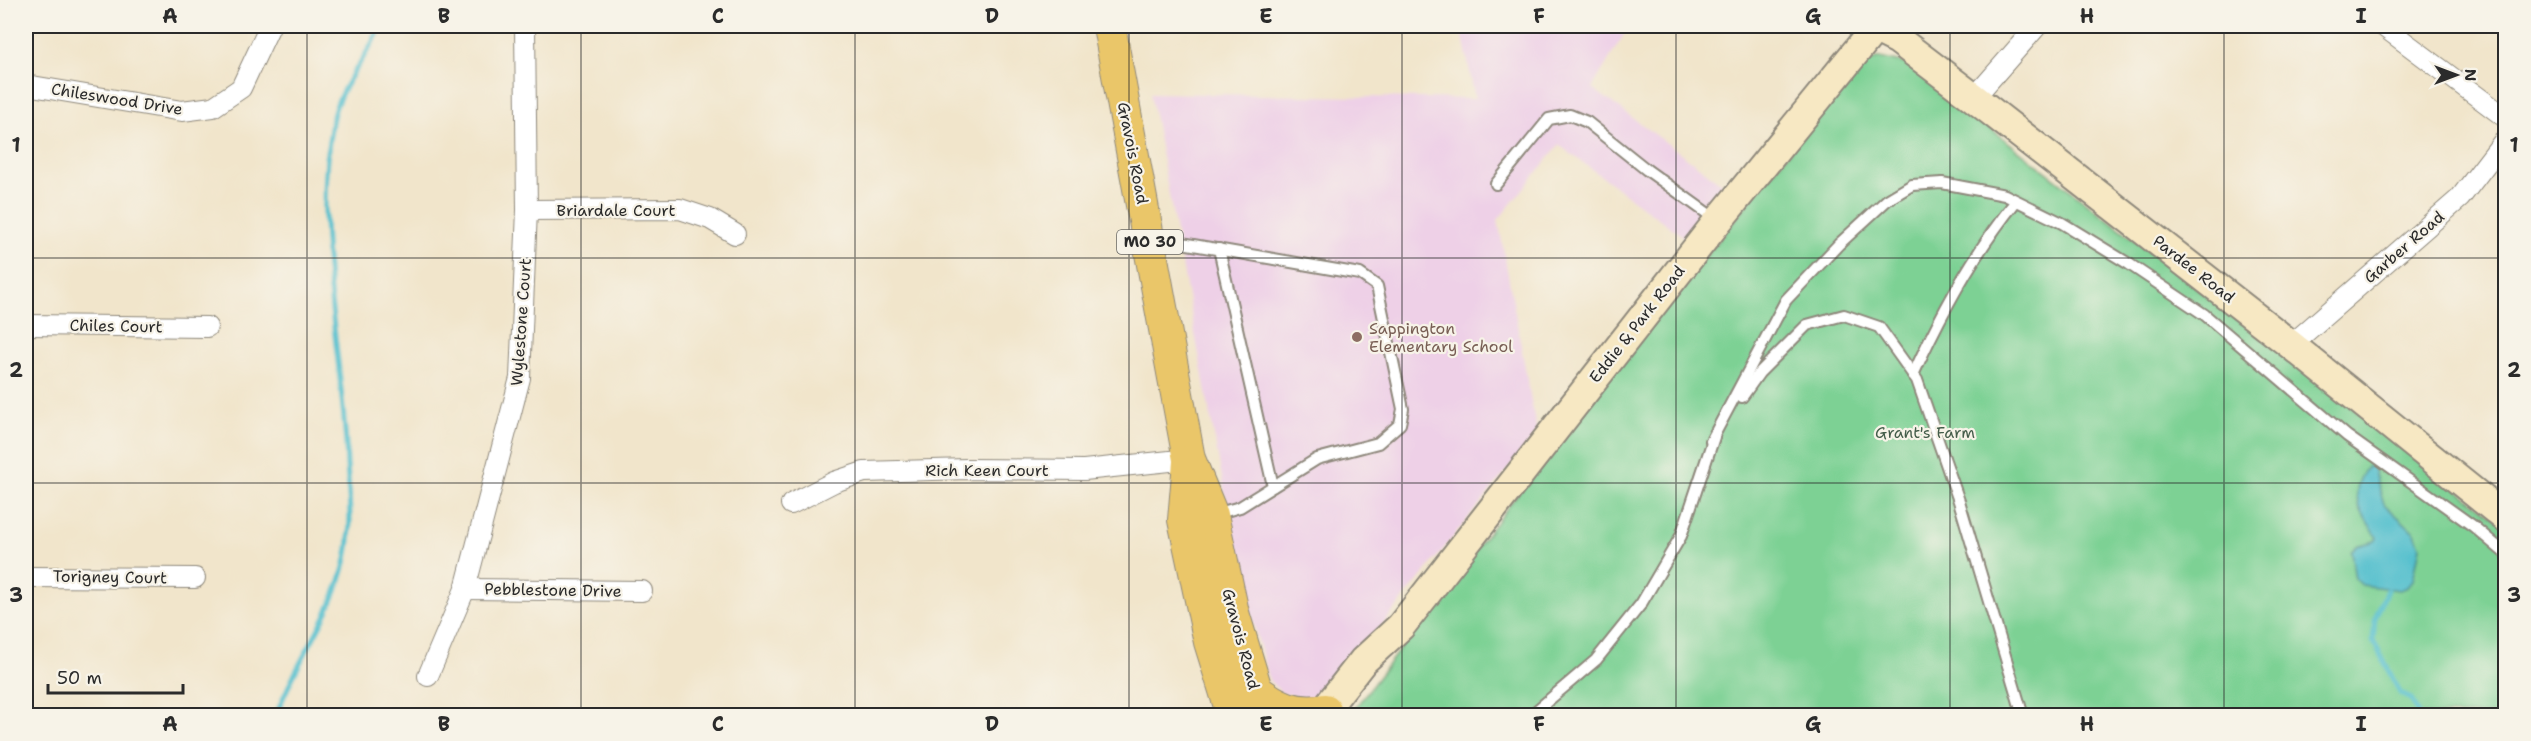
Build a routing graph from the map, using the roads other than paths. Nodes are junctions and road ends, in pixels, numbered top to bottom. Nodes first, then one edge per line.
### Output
1 (270, 26) edge
2 (525, 26) edge
3 (1109, 26) edge
4 (2037, 26) edge
5 (2383, 26) edge
6 (1876, 27) edge
7 (26, 85) edge
8 (1974, 98) junction
9 (2505, 118) edge
10 (2505, 138) edge
11 (1496, 184) dead end
12 (2016, 201) junction
13 (527, 210) junction
14 (1718, 221) junction
15 (735, 234) dead end
16 (1149, 237) junction
17 (1219, 249) junction
18 (26, 325) edge
19 (207, 327) dead end
20 (2291, 345) junction
21 (1913, 375) junction
22 (1711, 441) junction
23 (1189, 459) junction
24 (1273, 486) junction
25 (791, 504) dead end
26 (1212, 515) junction
27 (2505, 518) edge
28 (2505, 554) edge
29 (26, 577) edge
30 (195, 578) dead end
31 (465, 589) junction
32 (642, 591) dead end
33 (428, 676) dead end
34 (1260, 702) edge
35 (1328, 714) edge
36 (1233, 716) edge
37 (1530, 716) edge
38 (2023, 716) edge

1 - 7 street, Chileswood Drive
2 - 13 street, Wylestone Court
3 - 16 main road, Gravois Road / MO 30
4 - 8 street
5 - 9 street
6 - 8 street, Pardee Road
6 - 14 street, Eddie & Park Road
8 - 20 street, Pardee Road
10 - 20 street, Garber Road
11 - 14 lane
12 - 21 lane
12 - 22 lane
12 - 28 lane
13 - 15 street, Briardale Court
13 - 31 street, Wylestone Court
14 - 35 street, Eddie & Park Road
16 - 17 lane
16 - 23 main road, Gravois Road / MO 30
17 - 24 lane
17 - 24 lane
18 - 19 street, Chiles Court
20 - 27 street, Pardee Road
21 - 22 lane
21 - 38 lane
22 - 37 lane
23 - 25 street, Rich Keen Court
23 - 26 main road, Gravois Road / MO 30
23 - 36 main road, Gravois Road / MO 30
24 - 26 lane
26 - 34 main road, Gravois Road / MO 30
29 - 30 street, Torigney Court
31 - 32 street, Pebblestone Drive
31 - 33 street, Wylestone Court
34 - 35 main road

